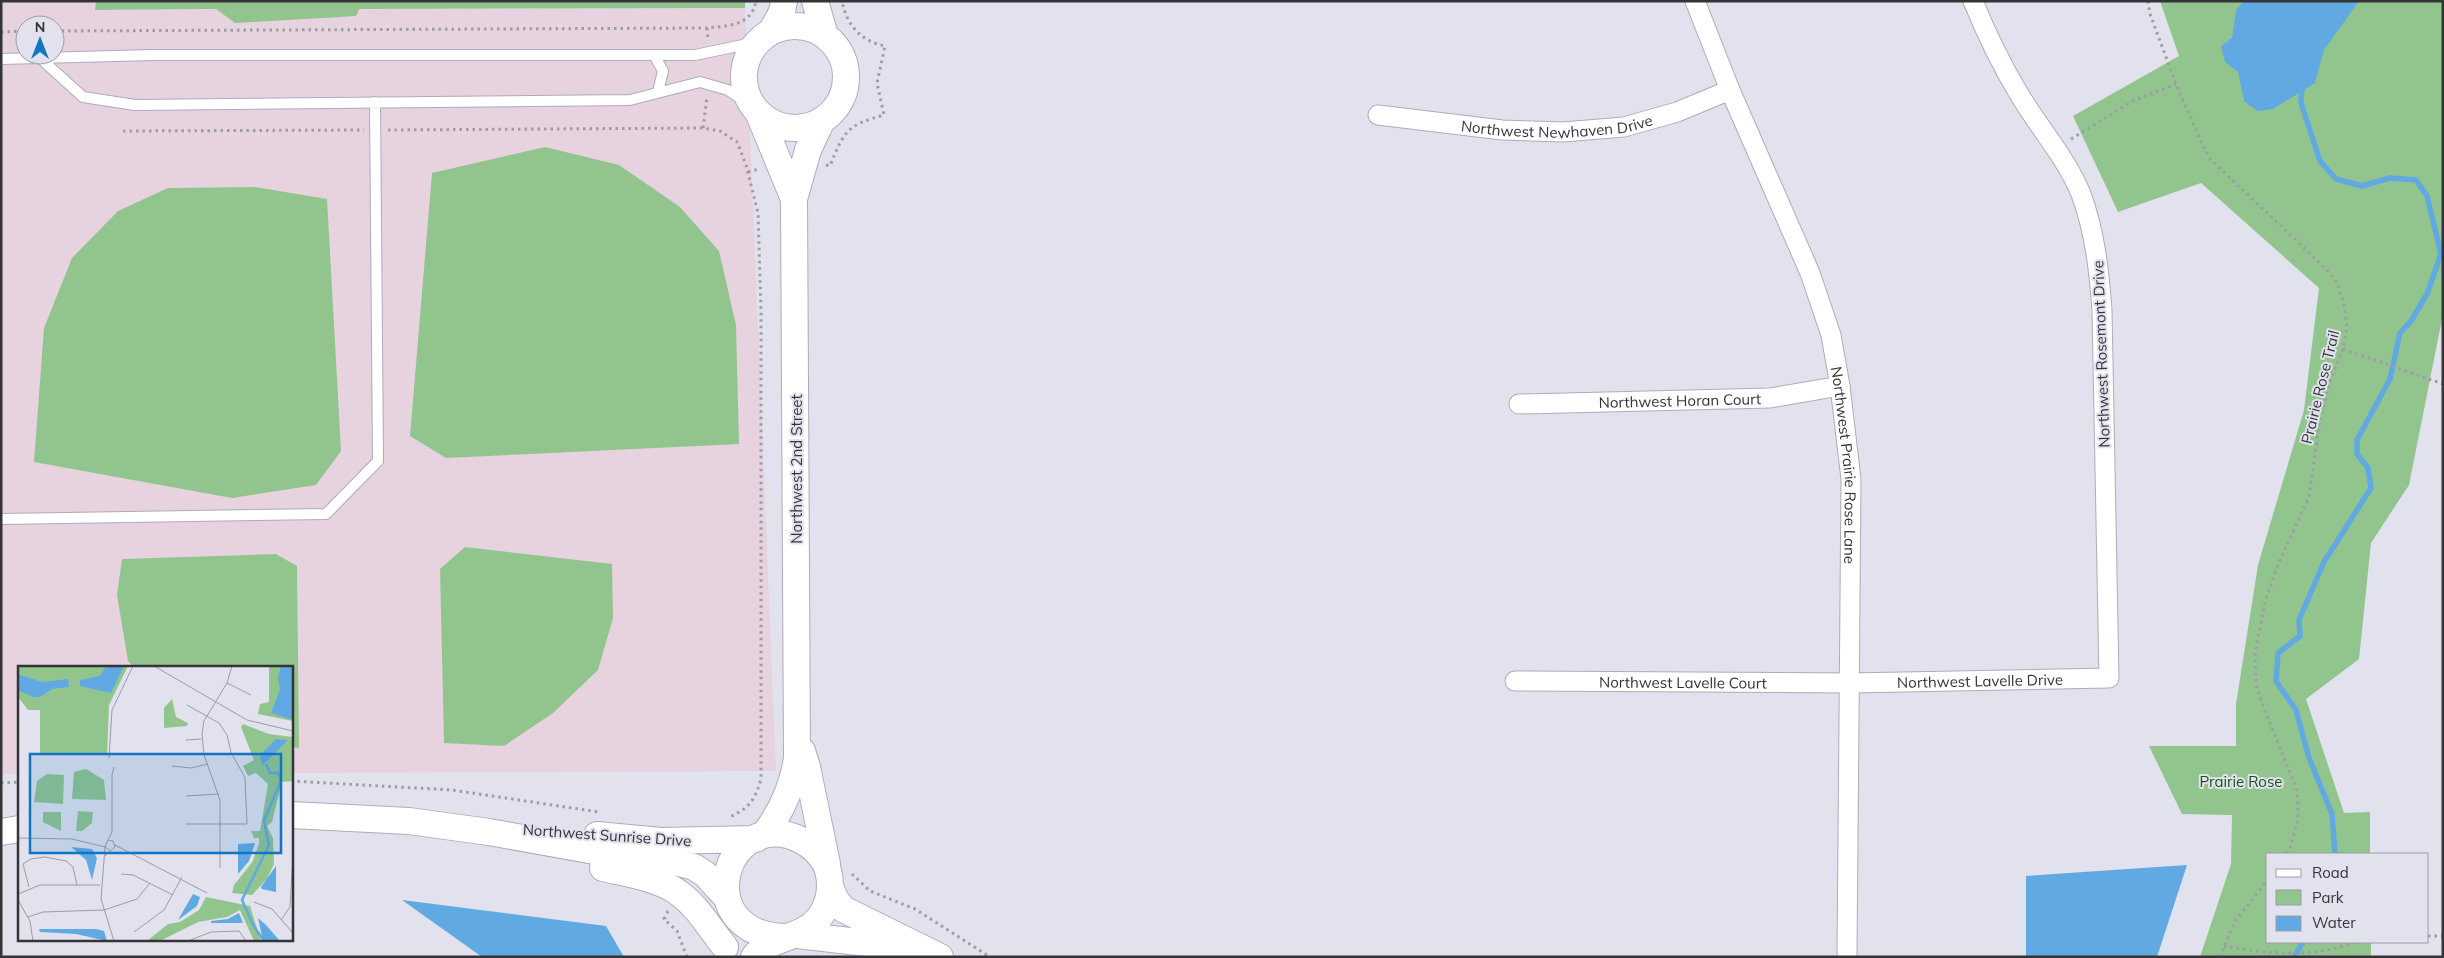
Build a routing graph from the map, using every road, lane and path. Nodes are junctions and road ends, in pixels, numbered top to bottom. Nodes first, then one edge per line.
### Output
1 (756, 1) edge
2 (784, 1) edge
3 (815, 1) edge
4 (842, 1) edge
5 (1695, 1) edge
6 (1973, 1) edge
7 (2148, 1) edge
8 (15, 31) edge
9 (65, 31) edge
10 (1, 32) edge
11 (825, 36) junction
12 (764, 37) junction
13 (654, 55) junction
14 (65, 57) edge
15 (1, 59) edge
16 (15, 59) edge
17 (48, 65) edge
18 (2176, 84) junction
19 (1730, 90) junction
20 (658, 92) junction
21 (375, 102) junction
22 (755, 109) junction
23 (1378, 115) dead end
24 (822, 120) junction
25 (376, 130) junction
26 (123, 131) dead end
27 (2056, 148) junction
28 (830, 166) dead end
29 (794, 199) junction
30 (2343, 349) junction
31 (2443, 384) edge
32 (1840, 386) junction
33 (1520, 404) dead end
34 (1, 519) edge
35 (2109, 678) joint
36 (1515, 682) dead end
37 (1850, 683) junction
38 (798, 738) junction
39 (292, 781) edge
40 (18, 782) edge
41 (1, 783) edge
42 (605, 813) dead end
43 (292, 815) edge
44 (1, 816) edge
45 (18, 816) edge
46 (722, 819) dead end
47 (18, 829) edge
48 (1, 832) edge
49 (489, 832) junction
50 (760, 837) junction
51 (2287, 853) edge
52 (830, 881) junction
53 (2266, 882) edge
54 (870, 891) dead end
55 (728, 902) junction
56 (664, 919) dead end
57 (792, 936) junction
58 (2429, 936) edge
59 (2443, 936) edge
60 (2353, 943) edge
61 (2224, 946) junction
62 (724, 952) edge
63 (687, 957) edge
64 (754, 957) edge
65 (922, 957) edge
66 (940, 957) edge
67 (990, 957) edge
68 (1847, 957) edge
69 (2220, 957) edge

1 - 9 path
2 - 12 street, Northwest 2nd Street
3 - 11 street, Northwest 2nd Street
4 - 28 path
5 - 19 street, Northwest Prairie Rose Lane
6 - 27 street, Northwest Rosemont Drive
7 - 18 path, Prairie Rose Trail
8 - 10 path
11 - 12 street, Northwest 2nd Street
11 - 24 street, Northwest 2nd Street
12 - 13 lane
12 - 22 street, Northwest 2nd Street
13 - 14 lane
13 - 20 lane
15 - 16 lane
17 - 21 lane
18 - 27 path
18 - 30 path, Prairie Rose Trail
19 - 23 street, Northwest Newhaven Drive
19 - 32 street, Northwest Prairie Rose Lane
20 - 21 lane
20 - 22 lane
21 - 25 lane
22 - 24 street, Northwest 2nd Street
22 - 29 street, Northwest 2nd Street
24 - 29 street, Northwest 2nd Street
25 - 26 path
25 - 34 lane
25 - 46 path
27 - 35 street, Northwest Rosemont Drive
29 - 38 street, Northwest 2nd Street
30 - 31 path
30 - 51 path, Prairie Rose Trail
32 - 33 street, Northwest Horan Court
32 - 37 street, Northwest Prairie Rose Lane
35 - 37 street, Northwest Lavelle Drive
36 - 37 street, Northwest Lavelle Court
37 - 68 street, Northwest Prairie Rose Lane
38 - 50 street, Northwest 2nd Street
38 - 52 street, Northwest 2nd Street
39 - 42 path
40 - 41 path
43 - 49 street, Northwest Sunrise Drive
44 - 45 street
47 - 48 street
49 - 50 street, Northwest Sunrise Drive
49 - 55 street, Northwest Sunrise Drive
49 - 62 street
50 - 52 street
50 - 55 street
52 - 57 street
52 - 66 street
53 - 61 path
54 - 67 path
55 - 57 street
55 - 62 street
56 - 63 path
57 - 64 street
57 - 65 street
58 - 59 path
60 - 61 path
61 - 69 path

